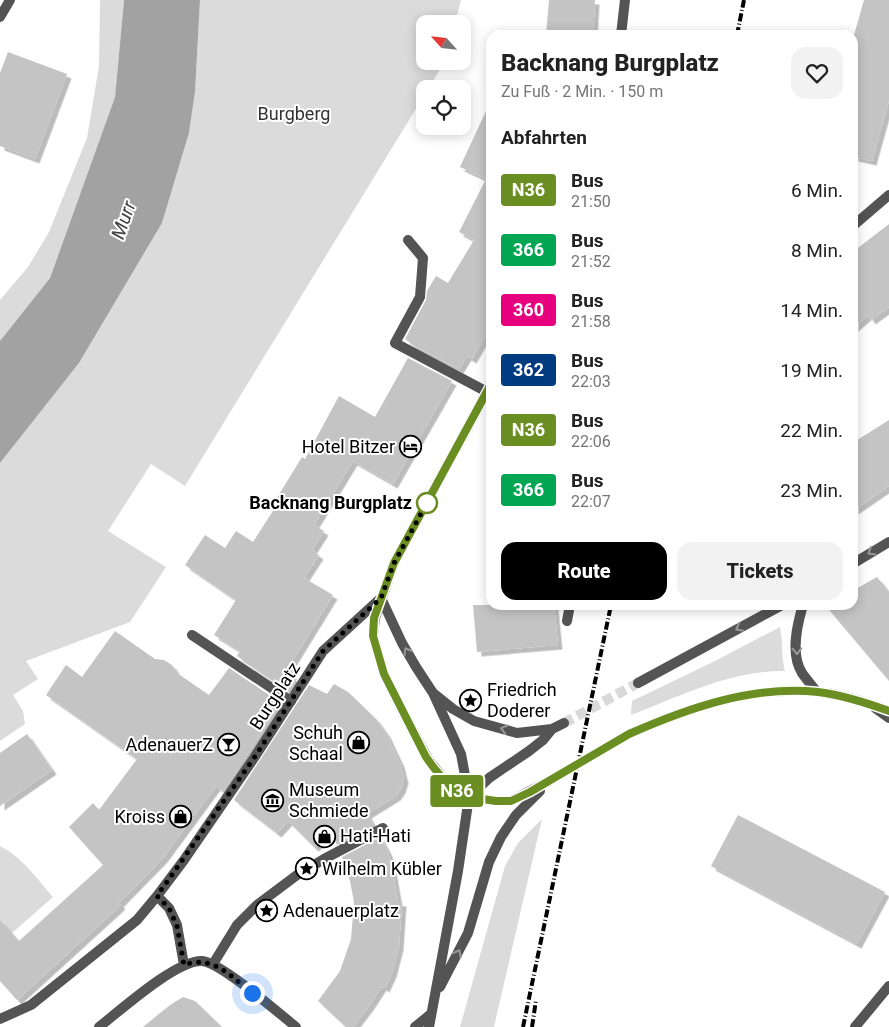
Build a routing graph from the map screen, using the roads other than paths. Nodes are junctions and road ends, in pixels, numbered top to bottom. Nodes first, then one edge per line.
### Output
1 (10, 0) edge
2 (625, 0) edge
3 (0, 17) edge
4 (622, 30) edge
5 (889, 195) edge
6 (858, 222) edge
7 (408, 240) dead end
8 (486, 388) edge
9 (486, 397) edge
10 (889, 542) edge
11 (858, 561) edge
12 (381, 598) junction
13 (569, 610) edge
14 (773, 610) edge
15 (802, 610) edge
16 (567, 621) dead end
17 (192, 635) dead end
18 (638, 683) tunnel mouth
19 (817, 692) junction
20 (432, 693) junction
21 (291, 701) junction
22 (870, 704) junction
23 (889, 711) edge
24 (889, 718) edge
25 (564, 723) tunnel mouth
26 (552, 729) junction
27 (629, 734) tunnel mouth
28 (469, 797) junction
29 (383, 828) dead end
30 (157, 896) junction
31 (213, 964) junction
32 (184, 965) junction
33 (889, 986) edge
34 (435, 996) junction
35 (431, 1014) junction
36 (0, 1019) edge
37 (99, 1027) edge
38 (296, 1027) edge
39 (416, 1027) edge
40 (429, 1027) edge
41 (855, 1027) edge

1 - 3 street
2 - 4 street
5 - 6 street
7 - 8 street
9 - 12 street
10 -> 11 street
20 -> 12 street
12 - 21 street, Burgplatz
12 - 28 street
13 - 16 street
14 -> 18 street
15 -> 19 street
17 - 21 street
19 - 22 street
19 - 27 street
26 -> 20 street
20 - 28 street
21 - 30 street, Burgplatz
22 - 23 street
22 - 24 street
25 - 26 street
26 - 28 street
28 - 34 street
34 -> 28 street
29 - 31 street
30 - 32 street
30 - 36 street, Burgplatz
31 - 32 street
31 - 38 street
32 - 37 street
33 - 41 street
34 - 35 street
35 - 39 street
35 - 40 street

